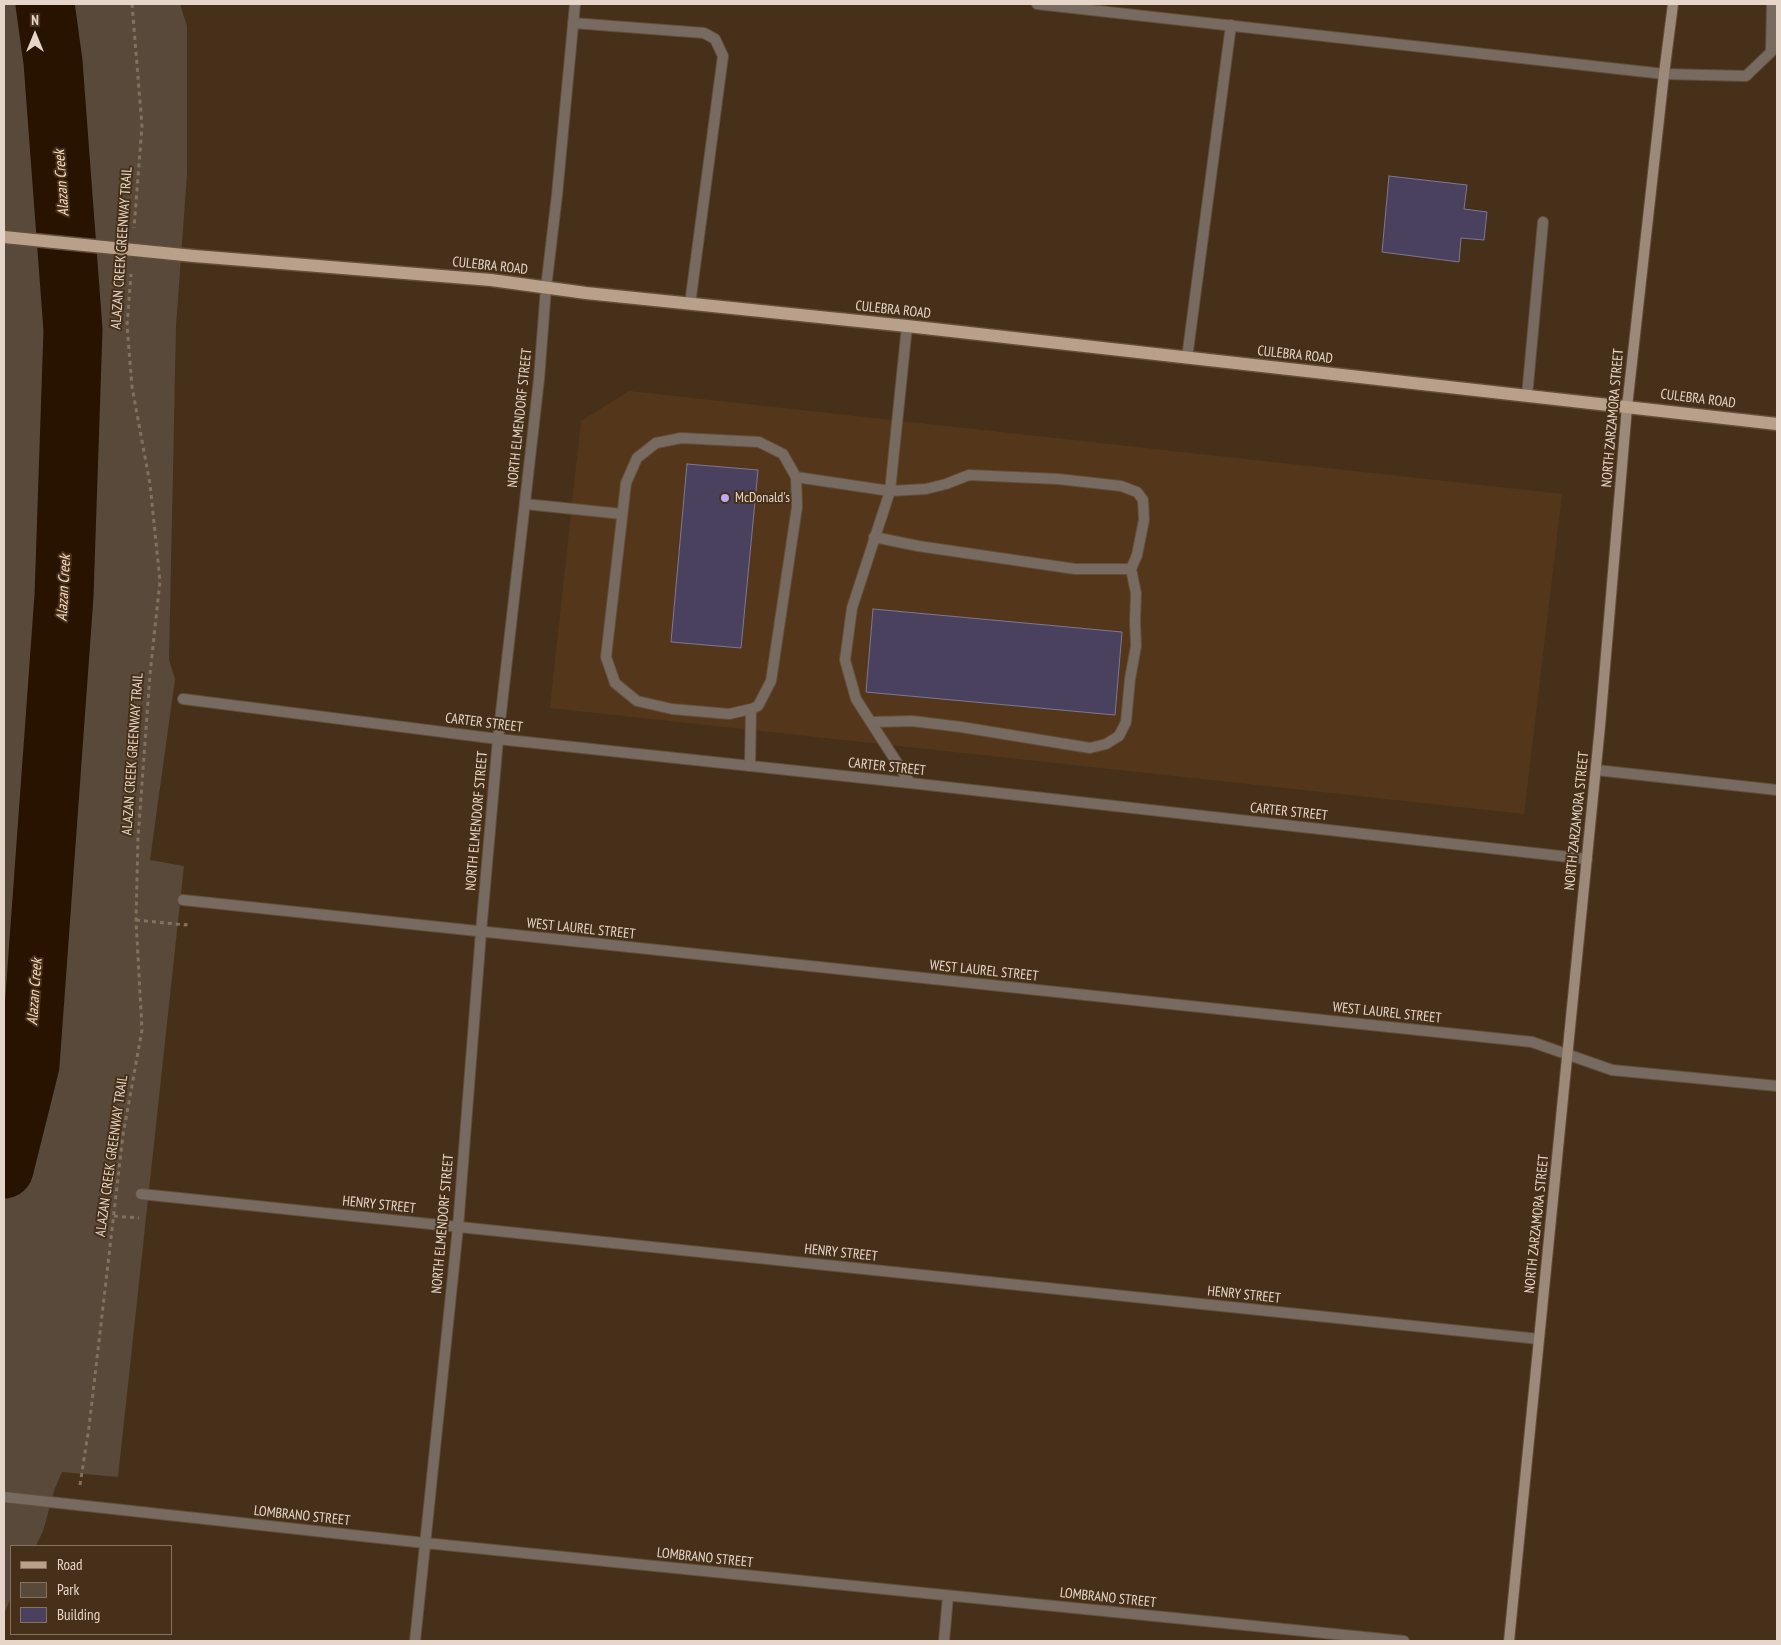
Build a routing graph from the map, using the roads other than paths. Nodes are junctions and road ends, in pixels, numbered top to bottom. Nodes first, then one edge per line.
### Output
1 (575, 4) edge
2 (1037, 4) edge
3 (1673, 4) edge
4 (1772, 4) edge
5 (573, 23) junction
6 (1231, 25) junction
7 (1664, 74) junction
8 (1543, 222) dead end
9 (4, 237) edge
10 (546, 288) junction
11 (690, 304) junction
12 (907, 326) junction
13 (1187, 358) junction
14 (1527, 396) junction
15 (1627, 406) junction
16 (1777, 424) edge
17 (796, 477) junction
18 (890, 491) junction
19 (525, 504) junction
20 (622, 514) junction
21 (874, 537) junction
22 (1131, 569) junction
23 (183, 699) dead end
24 (751, 709) junction
25 (872, 722) junction
26 (498, 739) junction
27 (750, 766) junction
28 (1596, 770) junction
29 (910, 783) junction
30 (1777, 790) edge
31 (1587, 859) junction
32 (183, 900) dead end
33 (481, 932) junction
34 (1567, 1055) junction
35 (1777, 1086) edge
36 (141, 1194) dead end
37 (458, 1227) junction
38 (1539, 1339) junction
39 (4, 1497) edge
40 (425, 1544) junction
41 (948, 1596) junction
42 (415, 1641) edge
43 (944, 1641) edge
44 (1404, 1641) edge
45 (1509, 1641) edge

1 - 5 street, NORTH ELMENDORF STREET
2 - 6 street
3 - 7 main road, NORTH ZARZAMORA STREET
4 - 7 street
5 - 10 street, NORTH ELMENDORF STREET
5 - 11 street
6 - 7 street
6 - 13 street
7 - 15 main road, NORTH ZARZAMORA STREET
8 - 14 street
9 - 10 main road, CULEBRA ROAD, bridge
10 - 11 main road, CULEBRA ROAD
10 - 19 street, NORTH ELMENDORF STREET
11 - 12 main road, CULEBRA ROAD
12 - 13 main road, CULEBRA ROAD
12 - 18 street
13 - 14 main road, CULEBRA ROAD
14 - 15 main road, CULEBRA ROAD
15 - 16 main road, CULEBRA ROAD
15 - 28 main road, NORTH ZARZAMORA STREET
17 - 18 street
17 - 20 street
17 - 24 street
18 - 21 street
18 - 22 street
19 - 20 street
19 - 26 street, NORTH ELMENDORF STREET
20 - 24 street
21 - 22 street
21 - 25 street
22 - 25 street
23 - 26 street, CARTER STREET
24 - 27 street
25 - 29 street
26 - 27 street, CARTER STREET
26 - 33 street, NORTH ELMENDORF STREET
27 - 29 street, CARTER STREET
28 - 30 street
28 - 31 main road, NORTH ZARZAMORA STREET
29 - 31 street, CARTER STREET
31 - 34 main road, NORTH ZARZAMORA STREET
32 - 33 street, WEST LAUREL STREET
33 - 34 street, WEST LAUREL STREET
33 - 37 street, NORTH ELMENDORF STREET
34 - 35 street, WEST LAUREL STREET
34 - 38 main road, NORTH ZARZAMORA STREET
36 - 37 street, HENRY STREET
37 - 38 street, HENRY STREET
37 - 40 street, NORTH ELMENDORF STREET
38 - 45 main road, NORTH ZARZAMORA STREET
39 - 40 street, LOMBRANO STREET
40 - 41 street, LOMBRANO STREET
40 - 42 street, NORTH ELMENDORF STREET
41 - 43 street
41 - 44 street, LOMBRANO STREET

